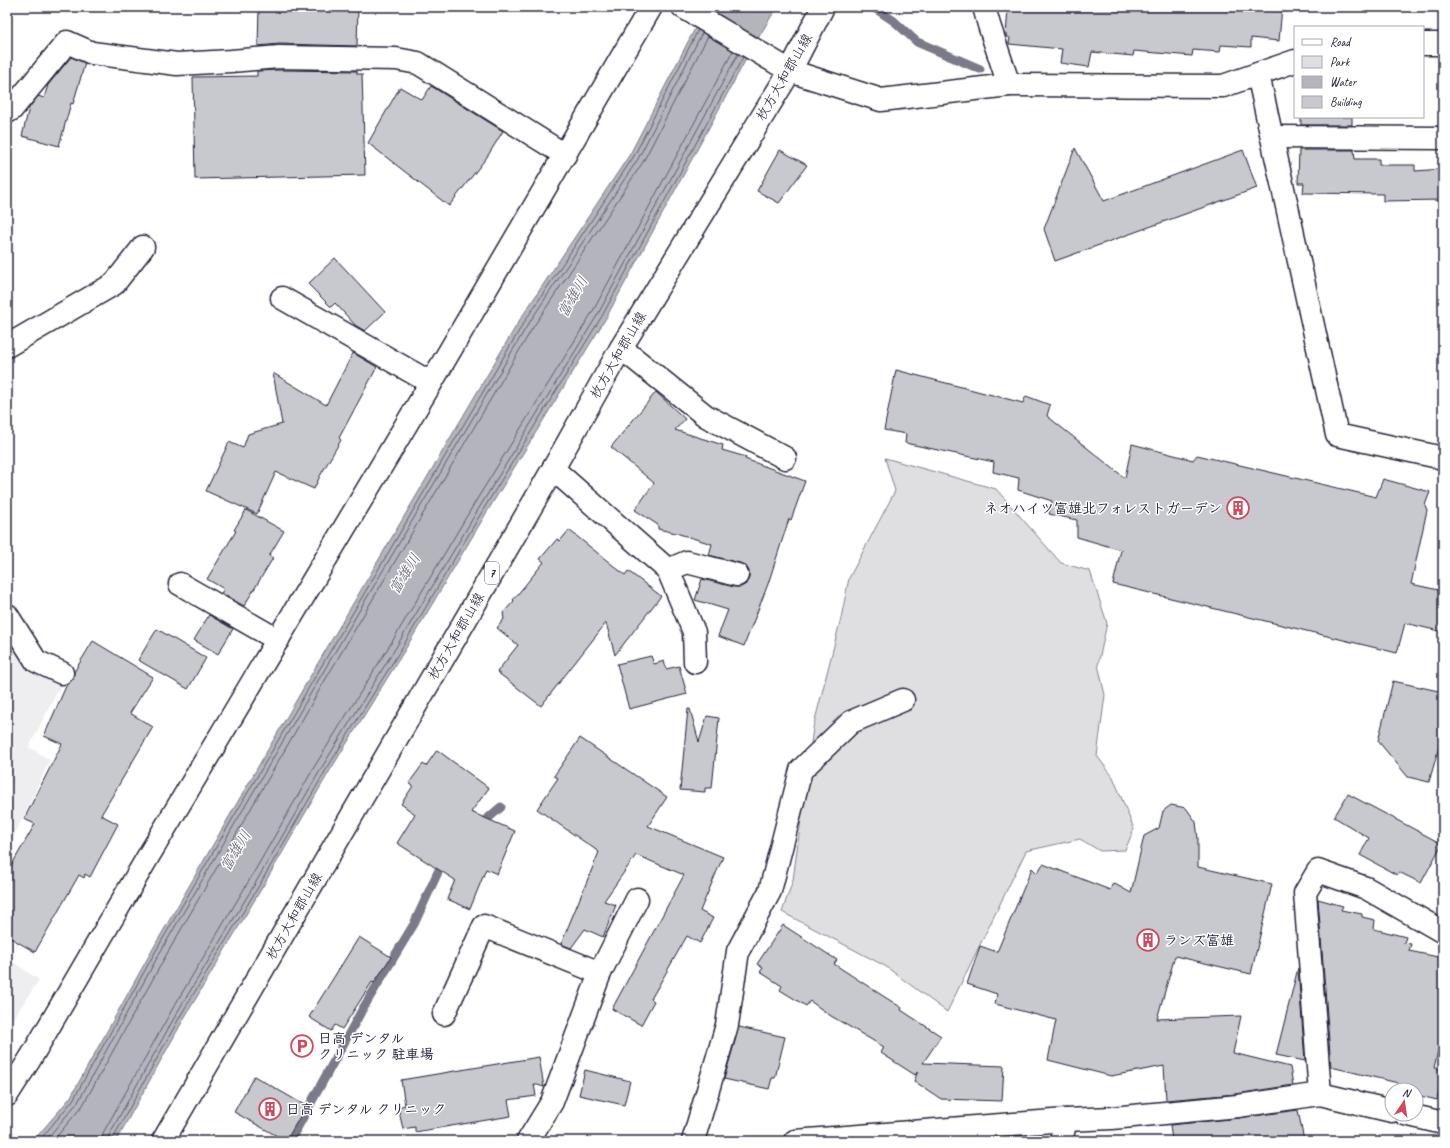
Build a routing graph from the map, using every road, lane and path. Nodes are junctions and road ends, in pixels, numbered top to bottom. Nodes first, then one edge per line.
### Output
1 (651, 7) edge
2 (823, 7) edge
3 (984, 7) edge
4 (692, 12) edge
5 (1424, 44) edge
6 (1443, 44) edge
7 (1294, 61) edge
8 (790, 71) junction
9 (1258, 74) junction
10 (1009, 85) junction
11 (7, 112) edge
12 (1272, 136) junction
13 (1443, 138) edge
14 (565, 155) junction
15 (143, 247) dead end
16 (282, 298) dead end
17 (7, 346) edge
18 (621, 348) junction
19 (431, 383) junction
20 (785, 458) dead end
21 (1443, 458) edge
22 (553, 469) junction
23 (668, 570) junction
24 (737, 575) dead end
25 (180, 584) dead end
26 (7, 615) edge
27 (278, 640) junction
28 (695, 662) dead end
29 (62, 673) dead end
30 (903, 700) dead end
31 (637, 899) dead end
32 (1443, 932) edge
33 (600, 973) junction
34 (444, 1014) dead end
35 (1320, 1094) junction
36 (7, 1095) edge
37 (1384, 1109) edge
38 (1424, 1118) edge
39 (1066, 1120) junction
40 (1443, 1123) edge
41 (163, 1141) edge
42 (528, 1141) edge
43 (694, 1141) edge
44 (795, 1141) edge
45 (1061, 1141) edge

1 - 14 street
2 - 8 street, 枚方大和郡山線 / 7
3 - 10 street
4 - 8 street
5 - 6 street
7 - 9 street
8 - 10 street
8 - 18 street, 枚方大和郡山線 / 7
9 - 10 street
9 - 12 street
11 - 14 street
12 - 13 street
12 - 21 street
14 - 19 street
15 - 17 street
16 - 19 street
18 - 20 street
18 - 22 street, 枚方大和郡山線 / 7
19 - 27 street
22 - 23 street
22 - 41 street, 枚方大和郡山線 / 7
23 - 24 street
23 - 28 street
25 - 27 street
26 - 29 street
27 - 36 street
30 - 43 street
31 - 33 street
32 - 35 street
33 - 34 street
33 - 42 street
35 - 37 street
35 - 39 street
38 - 40 street
39 - 44 street
39 - 45 street

